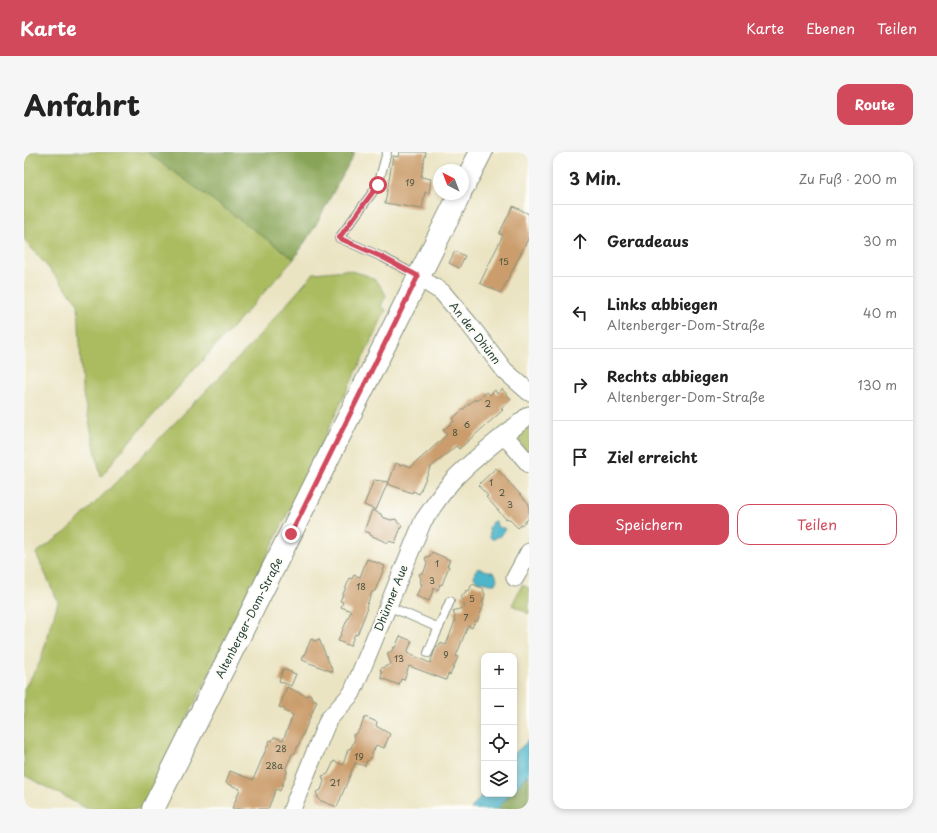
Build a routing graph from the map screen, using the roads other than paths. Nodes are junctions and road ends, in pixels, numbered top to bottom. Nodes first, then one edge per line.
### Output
1 (387, 152) edge
2 (481, 152) edge
3 (469, 176) edge
4 (457, 200) edge
5 (418, 276) junction
6 (526, 383) edge
7 (529, 414) edge
8 (504, 435) junction
9 (529, 464) edge
10 (529, 552) edge
11 (515, 578) dead end
12 (450, 601) dead end
13 (388, 606) junction
14 (439, 628) junction
15 (428, 653) dead end
16 (153, 809) edge
17 (292, 809) edge

1 - 5 lane
2 - 3 main road
4 - 5 main road, Altenberger-Dom-Straße
5 - 6 street, An der Dhünn
5 - 16 main road, Altenberger-Dom-Straße
7 - 8 street, Dhünner Aue
8 - 9 street
8 - 13 street, Dhünner Aue
10 - 11 street
12 - 14 lane
13 - 14 lane
13 - 17 street, Dhünner Aue
14 - 15 lane

